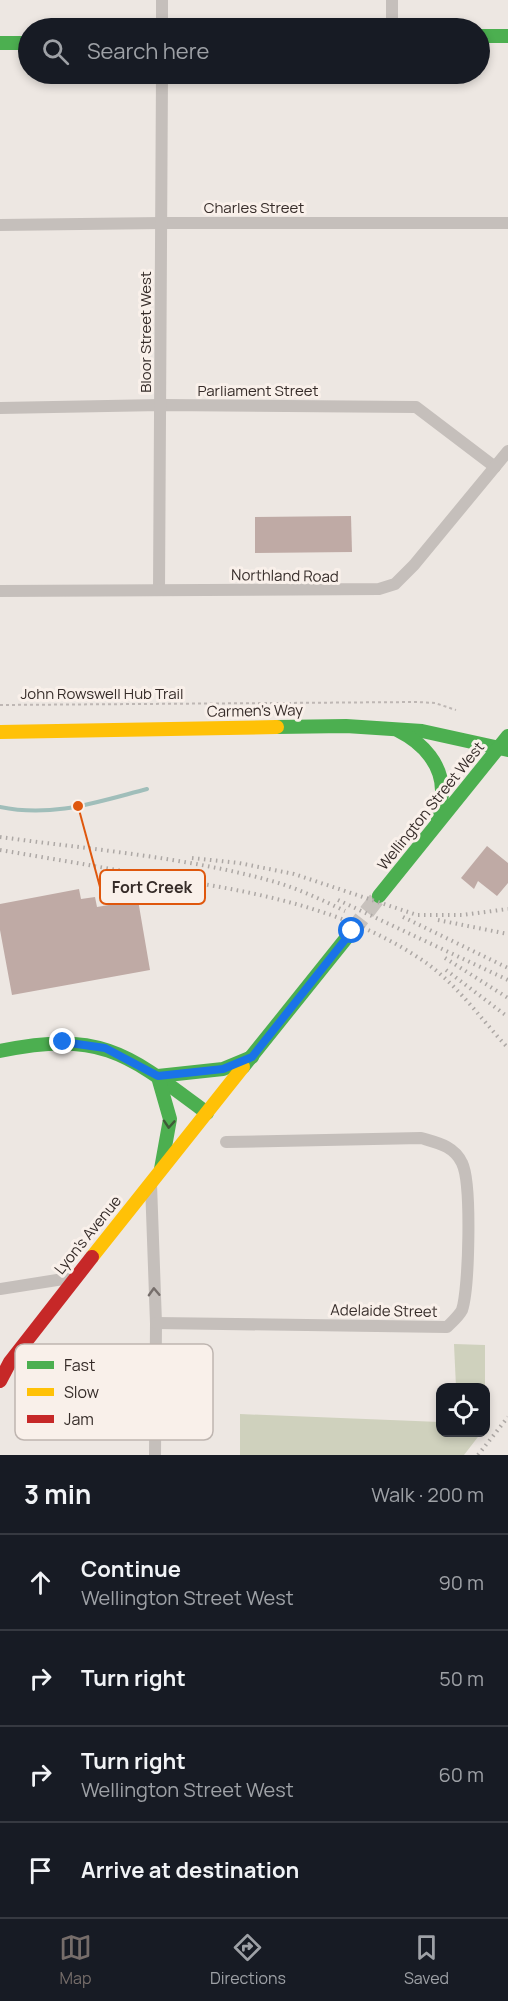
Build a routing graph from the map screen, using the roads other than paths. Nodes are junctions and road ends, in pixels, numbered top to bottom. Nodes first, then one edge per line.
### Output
1 (162, 0) edge
2 (392, 0) edge
3 (162, 18) edge
4 (392, 18) edge
5 (490, 36) edge
6 (508, 36) edge
7 (0, 43) edge
8 (18, 43) edge
9 (162, 84) edge
10 (160, 223) junction
11 (508, 223) edge
12 (0, 225) edge
13 (161, 405) junction
14 (0, 408) edge
15 (508, 451) edge
16 (495, 467) junction
17 (159, 590) junction
18 (0, 591) edge
19 (396, 730) junction
20 (0, 732) edge
21 (508, 736) edge
22 (503, 749) edge
23 (438, 821) junction
24 (379, 896) tunnel mouth
25 (352, 931) tunnel mouth
26 (0, 1051) edge
27 (252, 1057) junction
28 (158, 1076) junction
29 (207, 1113) junction
30 (226, 1142) dead end
31 (160, 1172) junction
32 (151, 1184) junction
33 (75, 1277) junction
34 (0, 1289) edge
35 (156, 1323) junction
36 (24, 1344) edge
37 (156, 1344) edge
38 (15, 1355) edge
39 (0, 1381) edge
40 (155, 1440) edge
41 (155, 1455) edge

1 - 3 street
2 - 4 street
5 - 6 main road
7 - 8 main road
9 - 10 street, Bloor Street West
10 - 11 street, Charles Street
10 - 12 street, Charles Street
10 - 13 street, Bloor Street West
13 - 14 street, Parliament Street
13 - 16 street, Parliament Street
13 - 17 street, Bloor Street West
15 - 16 street, Northland Road
16 - 17 street, Northland Road
17 - 18 street, Northland Road
19 - 20 main road, Carmen's Way
19 - 22 main road, Carmen's Way
19 - 23 main road
21 - 22 main road, Wellington Street West
22 - 23 main road, Wellington Street West
23 - 24 main road, Wellington Street West
25 - 27 main road
26 - 28 main road
27 - 28 main road
27 - 29 main road
28 - 29 main road
28 -> 31 main road
29 - 31 main road, Lyon's Avenue
30 - 35 street, Adelaide Street
31 - 32 main road, Lyon's Avenue
32 - 33 main road, Lyon's Avenue
35 -> 32 street
33 - 34 street
33 - 36 main road, Lyon's Avenue
35 - 37 street
38 - 39 main road, Lyon's Avenue
40 - 41 street

